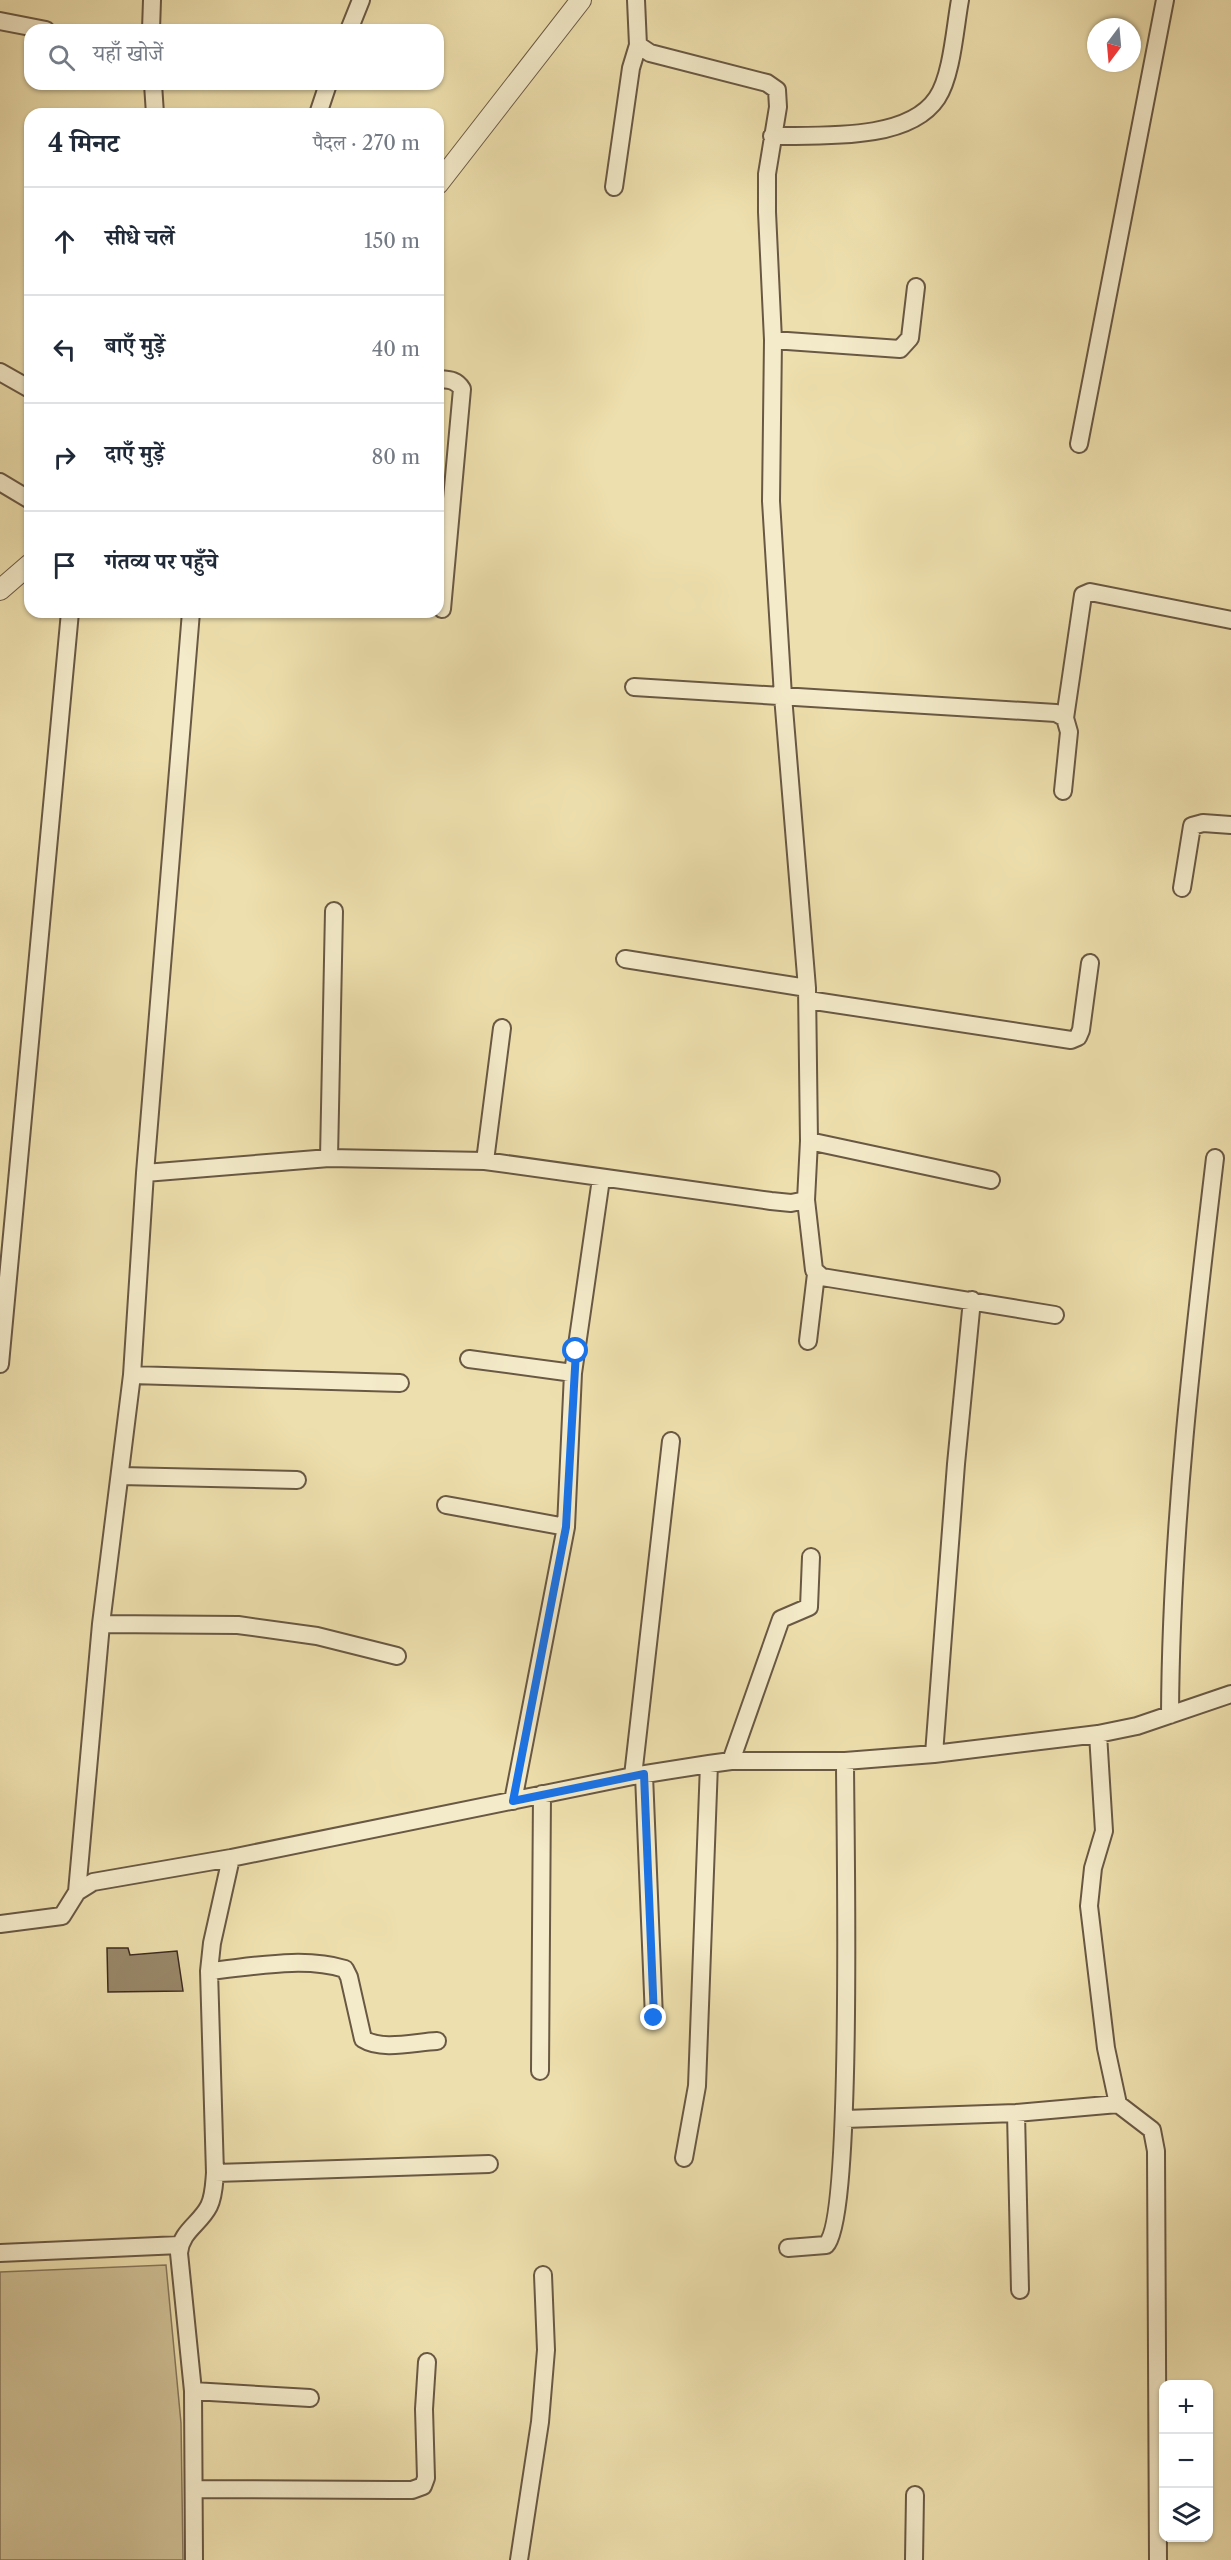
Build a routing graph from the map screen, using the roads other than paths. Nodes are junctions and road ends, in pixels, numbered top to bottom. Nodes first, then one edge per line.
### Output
1 (152, 0) edge
2 (361, 0) edge
3 (581, 0) edge
4 (636, 0) edge
5 (960, 0) edge
6 (1165, 0) edge
7 (0, 21) edge
8 (151, 24) edge
9 (351, 24) edge
10 (24, 26) edge
11 (638, 45) junction
12 (153, 90) edge
13 (326, 90) edge
14 (155, 108) edge
15 (320, 108) edge
16 (772, 136) junction
17 (444, 176) edge
18 (614, 187) dead end
19 (916, 287) dead end
20 (773, 340) junction
21 (0, 372) edge
22 (444, 379) edge
23 (24, 386) edge
24 (1078, 444) dead end
25 (0, 482) edge
26 (24, 496) edge
27 (24, 569) edge
28 (444, 587) edge
29 (0, 590) edge
30 (69, 618) edge
31 (191, 618) edge
32 (1231, 620) edge
33 (634, 687) dead end
34 (783, 696) junction
35 (1065, 718) junction
36 (1063, 791) dead end
37 (1231, 825) edge
38 (1182, 888) dead end
39 (334, 911) dead end
40 (625, 959) dead end
41 (1090, 963) dead end
42 (807, 994) junction
43 (502, 1028) dead end
44 (808, 1141) junction
45 (329, 1158) junction
46 (1215, 1158) dead end
47 (485, 1161) junction
48 (145, 1173) junction
49 (601, 1179) junction
50 (991, 1180) dead end
51 (806, 1200) junction
52 (816, 1274) junction
53 (972, 1300) junction
54 (1055, 1315) dead end
55 (808, 1341) dead end
56 (469, 1359) dead end
57 (0, 1364) edge
58 (573, 1373) junction
59 (132, 1375) junction
60 (400, 1383) dead end
61 (671, 1441) dead end
62 (120, 1476) junction
63 (297, 1480) dead end
64 (446, 1505) dead end
65 (566, 1527) junction
66 (812, 1557) dead end
67 (101, 1624) junction
68 (397, 1656) dead end
69 (1231, 1694) edge
70 (1170, 1715) junction
71 (1098, 1734) junction
72 (934, 1754) junction
73 (731, 1761) junction
74 (845, 1761) junction
75 (709, 1764) junction
76 (639, 1775) junction
77 (542, 1794) junction
78 (513, 1801) junction
79 (231, 1858) junction
80 (77, 1892) junction
81 (0, 1924) edge
82 (209, 1971) junction
83 (654, 2018) dead end
84 (437, 2041) dead end
85 (540, 2071) dead end
86 (1118, 2104) junction
87 (1016, 2113) junction
88 (845, 2119) junction
89 (684, 2157) dead end
90 (489, 2164) dead end
91 (214, 2173) junction
92 (180, 2245) junction
93 (788, 2248) dead end
94 (0, 2253) edge
95 (543, 2275) dead end
96 (1020, 2290) dead end
97 (427, 2362) dead end
98 (193, 2391) junction
99 (310, 2398) dead end
100 (195, 2489) junction
101 (915, 2495) dead end
102 (194, 2560) edge
103 (519, 2560) edge
104 (914, 2560) edge
105 (1158, 2560) edge

1 - 8 street
2 - 9 street
3 - 17 street
4 - 11 street
5 - 16 street
6 - 24 street
7 - 10 street
11 - 16 street
11 - 18 street
12 - 14 street
13 - 15 street
16 - 20 street
19 - 20 street
20 - 34 street
21 - 23 street
22 - 28 street
25 - 26 street
27 - 29 street
30 - 57 street
31 - 48 street
32 - 35 street
33 - 34 street
34 - 35 street
34 - 42 street
35 - 36 street
37 - 38 street
39 - 45 street
40 - 42 street
41 - 42 street
42 - 44 street
43 - 47 street
44 - 50 street
44 - 51 street
45 - 47 street
45 - 48 street
46 - 70 street
47 - 49 street
48 - 59 street
49 - 51 street
49 - 58 street
51 - 52 street
52 - 53 street
52 - 55 street
53 - 54 street
53 - 72 street
56 - 58 street
58 - 65 street
59 - 60 street
59 - 62 street
61 - 76 street
62 - 63 street
62 - 67 street
64 - 65 street
65 - 78 street
66 - 73 street
67 - 68 street
67 - 80 street
69 - 70 street
70 - 71 street
71 - 72 street
71 - 86 street
72 - 74 street
73 - 74 street
73 - 75 street
74 - 88 street
75 - 76 street
75 - 89 street
76 - 77 street
76 - 83 street
77 - 78 street
77 - 85 street
78 - 79 street
79 - 80 street
79 - 82 street
80 - 81 street
82 - 84 street
82 - 91 street
86 - 87 street
86 - 105 street
87 - 88 street
87 - 96 street
88 - 93 street
90 - 91 street
91 - 92 street
92 - 94 street
92 - 98 street
95 - 103 street
97 - 100 street
98 - 99 street
98 - 100 street
100 - 102 street
101 - 104 street

